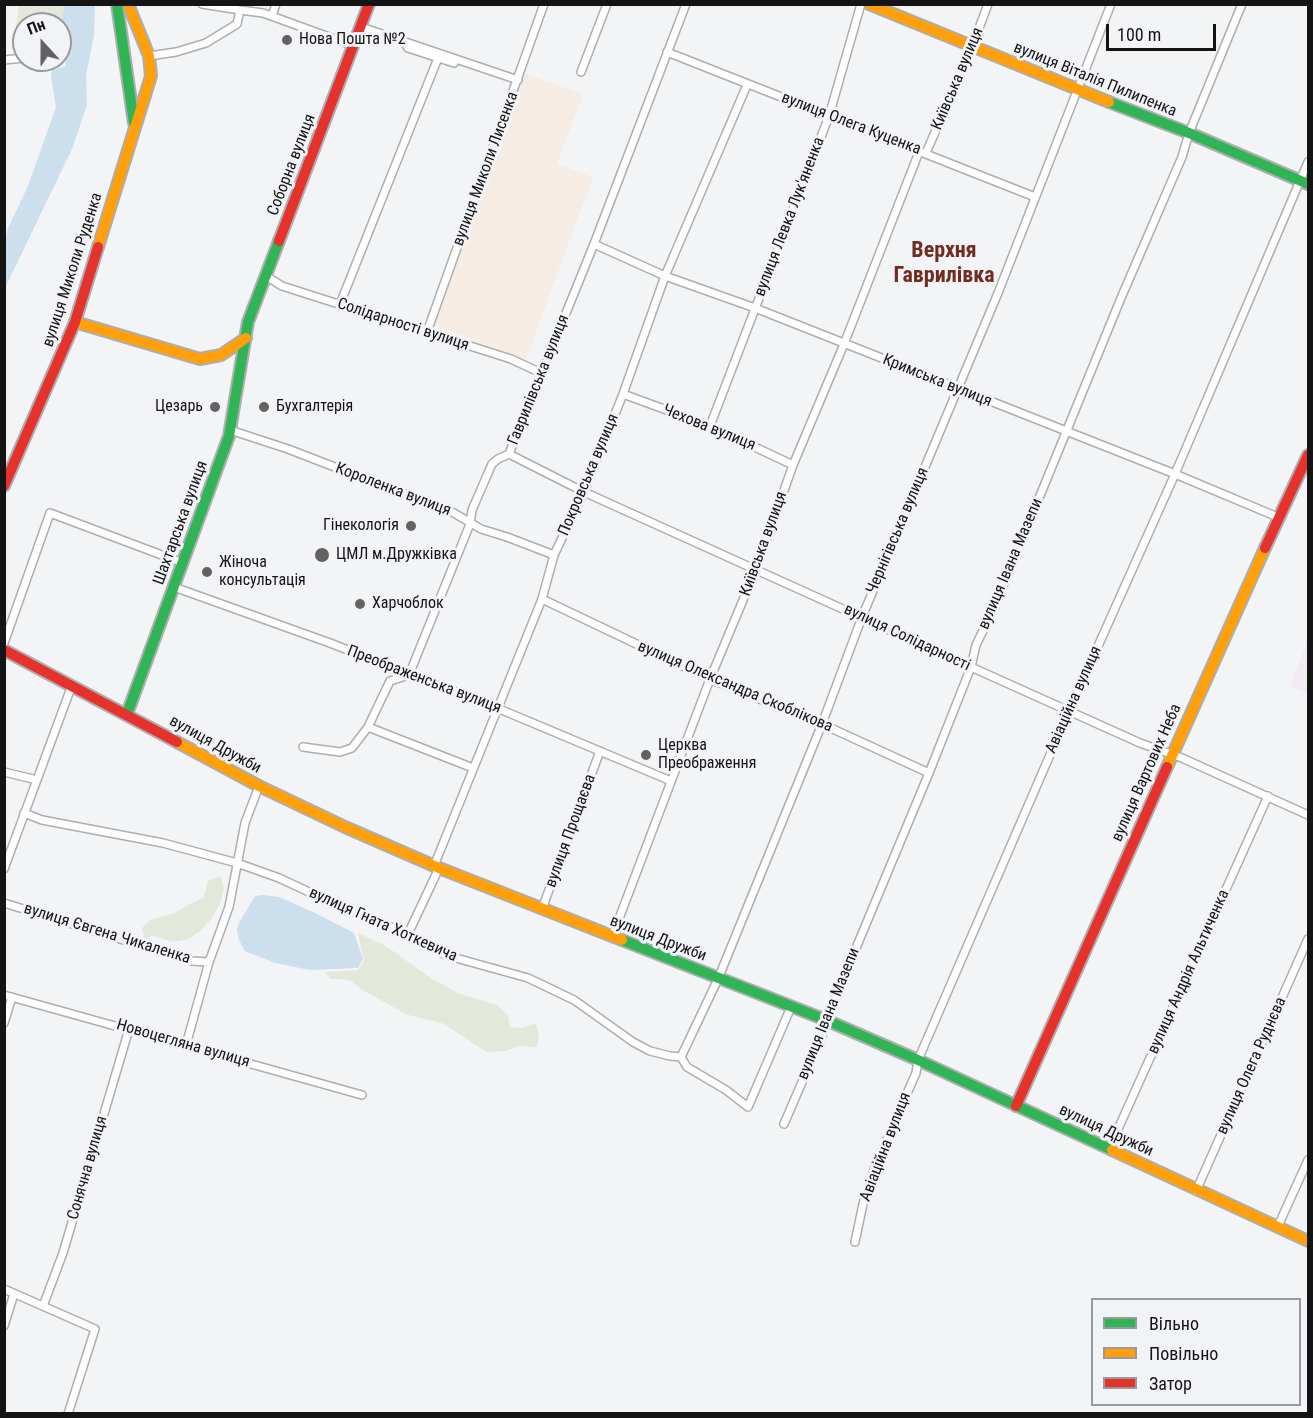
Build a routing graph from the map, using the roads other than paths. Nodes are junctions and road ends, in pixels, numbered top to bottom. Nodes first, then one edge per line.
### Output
1 (117, 4) edge
2 (128, 4) edge
3 (202, 4) edge
4 (276, 4) edge
5 (369, 4) edge
6 (544, 4) edge
7 (607, 4) edge
8 (686, 4) edge
9 (861, 4) edge
10 (869, 4) edge
11 (988, 4) edge
12 (1111, 4) edge
13 (1242, 4) edge
14 (240, 10) junction
15 (272, 16) junction
16 (361, 27) junction
17 (403, 41) junction
18 (354, 46) junction
19 (972, 47) junction
20 (668, 52) junction
21 (149, 57) junction
22 (438, 58) junction
23 (581, 72) dead end
24 (517, 82) junction
25 (747, 85) junction
26 (1077, 90) junction
27 (829, 116) junction
28 (135, 127) junction
29 (1189, 133) junction
30 (922, 152) junction
31 (1308, 162) edge
32 (1305, 183) edge
33 (1035, 197) junction
34 (594, 244) junction
35 (266, 276) junction
36 (665, 276) junction
37 (340, 304) junction
38 (755, 308) junction
39 (75, 322) junction
40 (427, 332) junction
41 (246, 338) junction
42 (844, 344) junction
43 (541, 373) junction
44 (957, 389) junction
45 (623, 394) junction
46 (710, 426) junction
47 (230, 430) junction
48 (1065, 432) junction
49 (509, 454) junction
50 (1308, 455) edge
51 (793, 465) junction
52 (1175, 474) junction
53 (4, 486) edge
54 (584, 492) junction
55 (1280, 518) junction
56 (470, 524) junction
57 (554, 555) junction
58 (183, 563) junction
59 (756, 569) junction
60 (174, 587) junction
61 (542, 599) junction
62 (862, 617) junction
63 (4, 643) edge
64 (4, 650) edge
65 (971, 668) junction
66 (409, 675) junction
67 (710, 680) junction
68 (72, 685) junction
69 (497, 708) junction
70 (1069, 711) junction
71 (127, 714) junction
72 (822, 724) junction
73 (368, 727) junction
74 (303, 747) dead end
75 (600, 751) junction
76 (1172, 754) junction
77 (473, 768) junction
78 (4, 772) edge
79 (929, 772) junction
80 (37, 780) junction
81 (671, 781) junction
82 (259, 786) junction
83 (1268, 796) junction
84 (24, 813) junction
85 (1308, 815) edge
86 (237, 863) junction
87 (437, 867) junction
88 (4, 869) edge
89 (4, 903) edge
90 (542, 909) junction
91 (408, 934) junction
92 (612, 937) junction
93 (1308, 939) edge
94 (209, 962) junction
95 (718, 979) junction
96 (8, 996) edge
97 (791, 1007) junction
98 (826, 1020) junction
99 (4, 1023) edge
100 (129, 1029) junction
101 (186, 1045) junction
102 (681, 1057) junction
103 (918, 1060) junction
104 (362, 1095) dead end
105 (1016, 1106) junction
106 (784, 1124) dead end
107 (1109, 1149) junction
108 (1308, 1160) edge
109 (1196, 1191) junction
110 (1278, 1226) junction
111 (1308, 1241) edge
112 (855, 1242) dead end
113 (4, 1289) edge
114 (14, 1294) junction
115 (43, 1306) junction
116 (4, 1326) edge
117 (68, 1413) edge

1 - 28 street, вулиця Миколи Руденка
2 - 21 street
3 - 14 street
4 - 15 street
5 - 16 street, Соборна вулиця
6 - 24 street, вулиця Миколи Лисенка
7 - 23 street
8 - 20 street, Гаврилівська вулиця
9 - 27 street, вулиця Левка Лук'яненка
10 - 19 street, вулиця Віталія Пилипенка
11 - 19 street, Київська вулиця
12 - 26 street, Чернігівська вулиця
13 - 29 street, вулиця Івана Мазепи
14 - 15 street
14 - 21 street
15 - 18 street
16 - 17 street
16 - 18 street, Соборна вулиця
17 - 22 street
17 - 24 street
18 - 35 street, Соборна вулиця
19 - 26 street, вулиця Віталія Пилипенка
19 - 30 street, Київська вулиця
20 - 25 street, вулиця Олега Куценка
20 - 34 street, Гаврилівська вулиця
21 - 28 street, вулиця Миколи Руденка
22 - 24 street
22 - 37 street
24 - 40 street, вулиця Миколи Лисенка
25 - 27 street, вулиця Олега Куценка
25 - 36 street, Покровська вулиця
26 - 29 street, вулиця Віталія Пилипенка
26 - 33 street, Чернігівська вулиця
27 - 30 street, вулиця Олега Куценка
27 - 38 street, вулиця Левка Лук'яненка
28 - 39 street, вулиця Миколи Руденка
29 - 32 street, вулиця Віталія Пилипенка
29 - 48 street, вулиця Івана Мазепи
30 - 33 street, вулиця Олега Куценка
30 - 42 street, Київська вулиця
31 - 32 street, Авіаційна вулиця
32 - 52 street, Авіаційна вулиця
33 - 44 street, Чернігівська вулиця
34 - 36 street, Кримська вулиця
34 - 43 street, Гаврилівська вулиця
35 - 37 street, Солідарності вулиця
35 - 41 street, Соборна вулиця
36 - 38 street, Кримська вулиця
36 - 45 street, Покровська вулиця
37 - 40 street, Солідарності вулиця
38 - 42 street, Кримська вулиця
38 - 46 street, вулиця Левка Лук'яненка
39 - 41 street
39 - 53 street, вулиця Миколи Руденка
40 - 43 street, Солідарності вулиця
41 - 47 street, Шахтарська вулиця
42 - 44 street, Кримська вулиця
42 - 51 street, Київська вулиця
43 - 49 street, Гаврилівська вулиця
44 - 48 street, Кримська вулиця
44 - 62 street, Чернігівська вулиця
45 - 46 street, Чехова вулиця
45 - 54 street, Покровська вулиця
46 - 51 street, Чехова вулиця
47 - 56 street, Короленка вулиця
47 - 58 street, Шахтарська вулиця
48 - 52 street, Кримська вулиця
48 - 65 street, вулиця Івана Мазепи
49 - 54 street, вулиця Солідарності
49 - 56 street, Гаврилівська вулиця
50 - 55 street, вулиця Вартових Неба
51 - 59 street, Київська вулиця
52 - 55 street, Кримська вулиця
52 - 70 street, Авіаційна вулиця
54 - 57 street, Покровська вулиця
54 - 59 street, вулиця Солідарності
55 - 76 street, вулиця Вартових Неба
56 - 57 street, Короленка вулиця
56 - 66 street, Гаврилівська вулиця
57 - 61 street, Покровська вулиця
58 - 60 street, Шахтарська вулиця
58 - 63 street
59 - 62 street, вулиця Солідарності
59 - 67 street, Київська вулиця
60 - 66 street, Преображенська вулиця
60 - 71 street, Шахтарська вулиця
61 - 67 street, вулиця Олександра Скоблікова
61 - 69 street, Покровська вулиця
62 - 65 street, вулиця Солідарності
62 - 72 street, Чернігівська вулиця
64 - 68 street, вулиця Дружби
65 - 70 street, вулиця Солідарності
65 - 79 street, вулиця Івана Мазепи
66 - 69 street, Преображенська вулиця
66 - 73 street
67 - 72 street, вулиця Олександра Скоблікова
67 - 81 street, Київська вулиця
68 - 71 street, вулиця Дружби
68 - 80 street
69 - 75 street, Преображенська вулиця
69 - 77 street, Покровська вулиця
70 - 76 street, вулиця Солідарності
70 - 103 street, Авіаційна вулиця
71 - 82 street, вулиця Дружби
72 - 79 street, вулиця Олександра Скоблікова
72 - 95 street, Чернігівська вулиця
73 - 74 street
73 - 77 street
75 - 81 street, Преображенська вулиця
75 - 90 street, вулиця Прощаєва
76 - 83 street, вулиця Солідарності
76 - 105 street, вулиця Вартових Неба
77 - 87 street, Покровська вулиця
78 - 80 street
79 - 98 street, вулиця Івана Мазепи
80 - 84 street
81 - 92 street, Київська вулиця
82 - 86 street
82 - 87 street, вулиця Дружби
83 - 85 street, вулиця Солідарності
83 - 107 street, вулиця Андрія Альтиченка
84 - 86 street, вулиця Гната Хоткевича
84 - 88 street
86 - 91 street, вулиця Гната Хоткевича
86 - 94 street
87 - 90 street, вулиця Дружби
87 - 91 street, Покровська вулиця
89 - 94 street, вулиця Євгена Чикаленка
90 - 92 street, вулиця Дружби
91 - 102 street, вулиця Гната Хоткевича
92 - 95 street, вулиця Дружби
93 - 109 street, вулиця Олега Руднєва
94 - 101 street
95 - 97 street, вулиця Дружби
95 - 102 street, Чернігівська вулиця
96 - 99 street
96 - 100 street, Новоцегляна вулиця
97 - 98 street, вулиця Дружби
97 - 102 street, вулиця Гната Хоткевича
98 - 103 street, вулиця Дружби
98 - 106 street, вулиця Івана Мазепи
100 - 101 street, Новоцегляна вулиця
100 - 115 street, Сонячна вулиця
101 - 104 street, Новоцегляна вулиця
103 - 105 street, вулиця Дружби
103 - 112 street, Авіаційна вулиця
105 - 107 street, вулиця Дружби
107 - 109 street, вулиця Дружби
108 - 110 street
109 - 110 street, вулиця Дружби
110 - 111 street, вулиця Дружби
113 - 114 street
114 - 115 street
114 - 116 street
115 - 117 street

